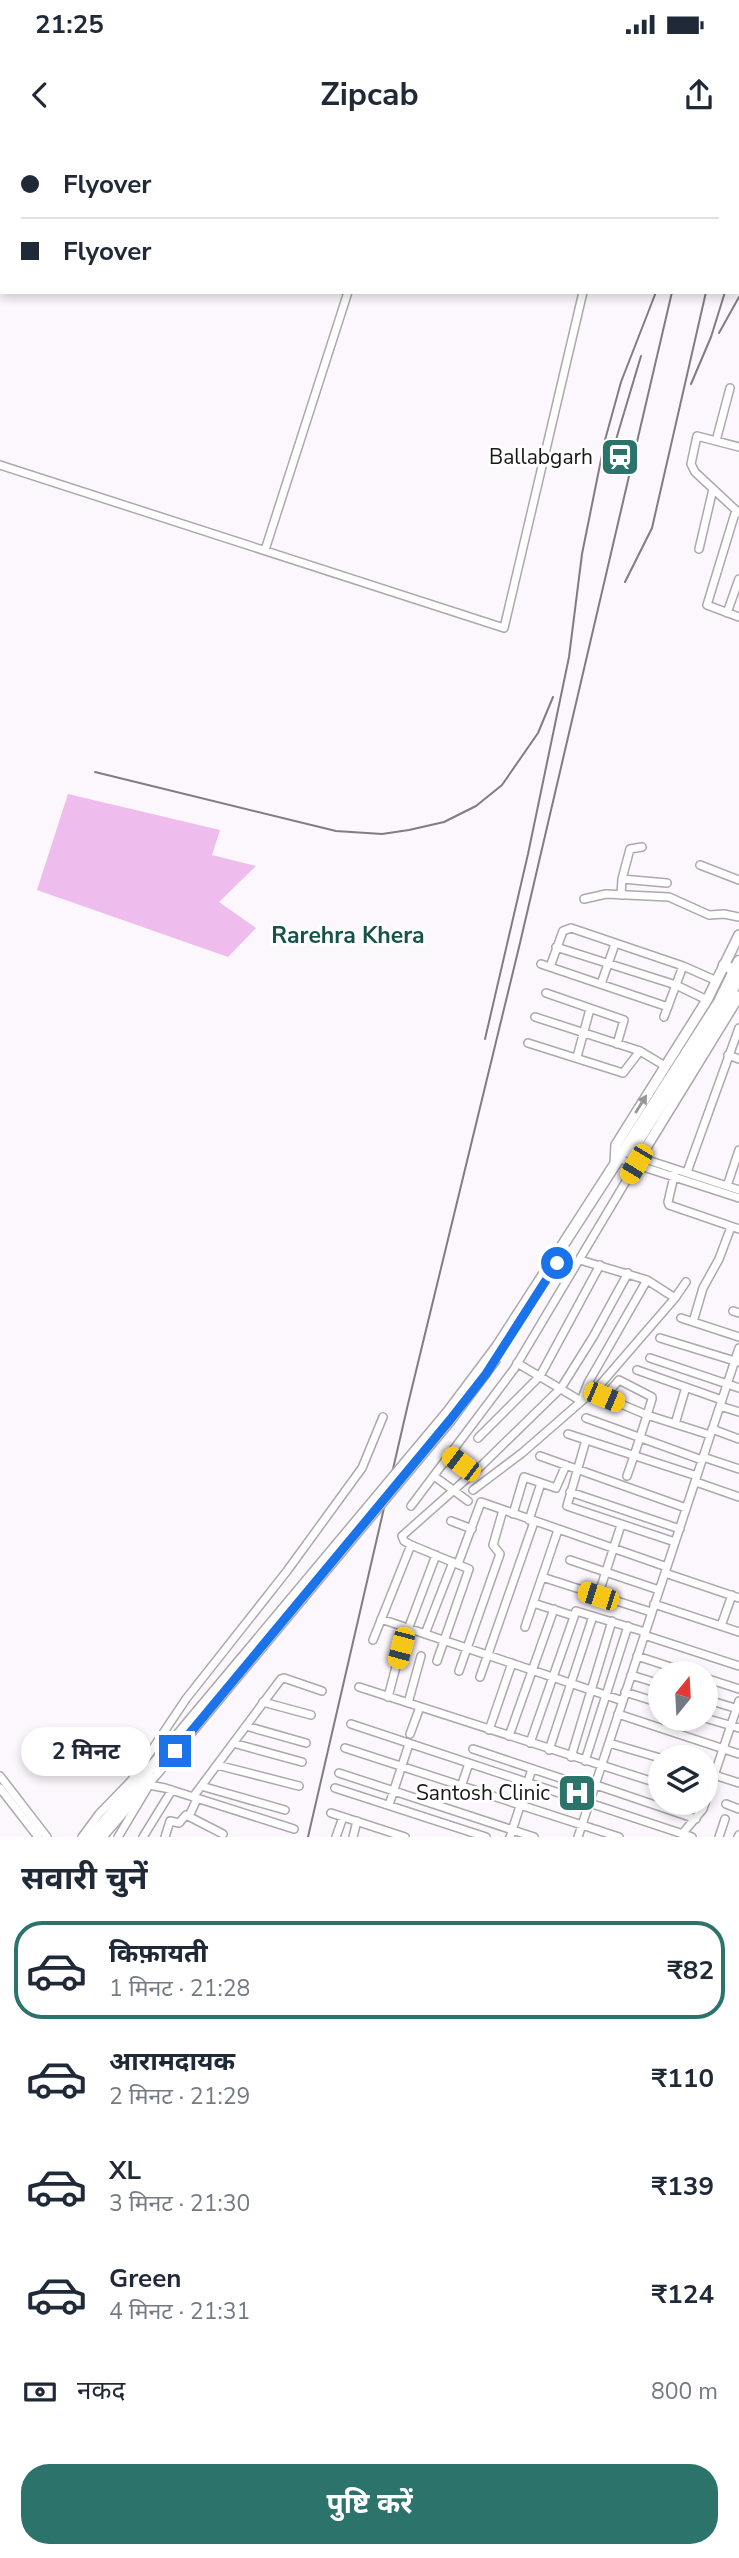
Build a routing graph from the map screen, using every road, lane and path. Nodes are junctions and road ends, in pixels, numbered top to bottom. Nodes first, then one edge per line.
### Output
1 (347, 294) edge
2 (583, 294) edge
3 (730, 388) dead end
4 (716, 441) junction
5 (738, 446) edge
6 (0, 465) edge
7 (713, 489) junction
8 (737, 511) edge
9 (699, 549) dead end
10 (265, 550) junction
11 (739, 579) edge
12 (727, 613) junction
13 (739, 617) edge
14 (642, 847) dead end
15 (700, 865) dead end
16 (622, 879) junction
17 (739, 880) edge
18 (649, 881) junction
19 (667, 883) dead end
20 (621, 895) junction
21 (648, 897) junction
22 (584, 899) dead end
23 (739, 917) edge
24 (739, 935) edge
25 (615, 944) junction
26 (556, 947) junction
27 (541, 964) dead end
28 (608, 964) junction
29 (683, 966) junction
30 (550, 967) junction
31 (734, 968) edge
32 (717, 981) junction
33 (601, 984) junction
34 (676, 985) junction
35 (546, 993) dead end
36 (739, 996) edge
37 (707, 1000) junction
38 (668, 1007) junction
39 (590, 1009) junction
40 (735, 1014) edge
41 (535, 1017) dead end
42 (664, 1017) dead end
43 (719, 1022) junction
44 (739, 1028) edge
45 (583, 1032) junction
46 (528, 1042) dead end
47 (617, 1044) junction
48 (640, 1051) junction
49 (728, 1055) junction
50 (577, 1056) junction
51 (739, 1059) edge
52 (665, 1066) junction
53 (739, 1152) edge
54 (625, 1162) junction
55 (675, 1172) junction
56 (687, 1172) junction
57 (727, 1186) junction
58 (739, 1190) edge
59 (739, 1198) edge
60 (735, 1228) edge
61 (580, 1260) junction
62 (600, 1265) junction
63 (628, 1273) junction
64 (647, 1280) junction
65 (686, 1282) dead end
66 (675, 1297) junction
67 (681, 1318) dead end
68 (693, 1322) junction
69 (739, 1336) edge
70 (660, 1338) dead end
71 (739, 1348) edge
72 (650, 1358) dead end
73 (737, 1362) edge
74 (517, 1363) junction
75 (637, 1370) dead end
76 (540, 1376) junction
77 (727, 1384) junction
78 (686, 1387) junction
79 (561, 1388) junction
80 (739, 1388) edge
81 (581, 1401) junction
82 (721, 1403) junction
83 (739, 1412) edge
84 (647, 1415) junction
85 (383, 1417) dead end
86 (586, 1419) dead end
87 (675, 1424) junction
88 (711, 1432) junction
89 (568, 1434) dead end
90 (639, 1437) junction
91 (478, 1438) dead end
92 (739, 1439) edge
93 (586, 1440) junction
94 (450, 1456) junction
95 (540, 1456) dead end
96 (634, 1456) junction
97 (703, 1459) junction
98 (566, 1465) junction
99 (739, 1469) edge
100 (578, 1470) junction
101 (473, 1473) junction
102 (434, 1476) junction
103 (627, 1476) dead end
104 (696, 1479) junction
105 (541, 1483) junction
106 (454, 1489) junction
107 (473, 1490) dead end
108 (570, 1492) junction
109 (739, 1497) edge
110 (468, 1501) dead end
111 (411, 1506) dead end
112 (686, 1508) junction
113 (503, 1510) junction
114 (513, 1514) junction
115 (451, 1521) dead end
116 (531, 1521) junction
117 (621, 1525) junction
118 (472, 1529) junction
119 (680, 1529) junction
120 (558, 1530) junction
121 (675, 1542) junction
122 (411, 1545) junction
123 (614, 1549) junction
124 (436, 1555) junction
125 (570, 1560) dead end
126 (456, 1563) junction
127 (666, 1570) junction
128 (606, 1572) junction
129 (542, 1577) junction
130 (659, 1590) junction
131 (598, 1596) junction
132 (735, 1597) edge
133 (533, 1603) junction
134 (652, 1608) junction
135 (554, 1609) junction
136 (593, 1615) junction
137 (573, 1616) junction
138 (381, 1619) junction
139 (612, 1621) junction
140 (628, 1626) junction
141 (721, 1626) junction
142 (525, 1627) dead end
143 (408, 1628) junction
144 (739, 1632) edge
145 (425, 1634) junction
146 (644, 1634) junction
147 (373, 1640) dead end
148 (445, 1641) junction
149 (466, 1648) junction
150 (488, 1655) junction
151 (421, 1656) dead end
152 (637, 1656) junction
153 (437, 1661) dead end
154 (652, 1661) edge
155 (512, 1663) junction
156 (739, 1666) edge
157 (533, 1670) junction
158 (459, 1671) dead end
159 (631, 1675) junction
160 (480, 1677) dead end
161 (552, 1677) junction
162 (648, 1680) edge
163 (718, 1682) edge
164 (570, 1683) junction
165 (359, 1687) dead end
166 (739, 1689) edge
167 (591, 1690) junction
168 (322, 1691) dead end
169 (606, 1695) junction
170 (624, 1696) junction
171 (388, 1697) junction
172 (648, 1701) edge
173 (263, 1702) junction
174 (718, 1702) edge
175 (408, 1703) junction
176 (738, 1706) edge
177 (420, 1707) junction
178 (618, 1714) junction
179 (311, 1715) dead end
180 (718, 1722) edge
181 (351, 1724) dead end
182 (246, 1726) junction
183 (735, 1727) edge
184 (489, 1730) junction
185 (410, 1734) dead end
186 (509, 1737) junction
187 (233, 1743) junction
188 (306, 1743) dead end
189 (530, 1743) junction
190 (609, 1743) junction
191 (409, 1744) junction
192 (345, 1748) dead end
193 (473, 1749) dead end
194 (549, 1749) junction
195 (723, 1749) junction
196 (648, 1754) edge
197 (739, 1754) edge
198 (570, 1757) junction
199 (585, 1761) junction
200 (302, 1762) dead end
201 (469, 1763) junction
202 (217, 1765) junction
203 (718, 1765) edge
204 (401, 1767) junction
205 (601, 1767) junction
206 (532, 1769) junction
207 (339, 1773) dead end
208 (0, 1776) edge
209 (152, 1776) junction
210 (718, 1776) edge
211 (648, 1781) edge
212 (528, 1783) junction
213 (739, 1783) edge
214 (596, 1785) junction
215 (201, 1786) junction
216 (299, 1786) dead end
217 (461, 1787) junction
218 (0, 1788) edge
219 (335, 1788) dead end
220 (172, 1790) junction
221 (393, 1791) junction
222 (572, 1797) junction
223 (195, 1798) junction
224 (590, 1803) junction
225 (726, 1804) dead end
226 (388, 1805) junction
227 (520, 1807) junction
228 (739, 1809) edge
229 (285, 1810) dead end
230 (331, 1813) dead end
231 (698, 1815) edge
232 (189, 1816) junction
233 (343, 1817) junction
234 (696, 1819) junction
235 (725, 1819) dead end
236 (357, 1821) junction
237 (582, 1825) junction
238 (294, 1829) dead end
239 (379, 1833) edge
240 (511, 1833) edge
241 (223, 1834) dead end
242 (682, 1834) junction
243 (38, 1837) edge
244 (47, 1837) edge
245 (82, 1837) edge
246 (91, 1837) edge
247 (101, 1837) edge
248 (118, 1837) edge
249 (143, 1837) edge
250 (165, 1837) edge
251 (336, 1837) edge
252 (353, 1837) edge
253 (403, 1837) edge
254 (486, 1837) edge
255 (534, 1837) edge
256 (578, 1837) edge
257 (619, 1837) edge
258 (692, 1837) edge
259 (719, 1837) edge

1 - 10 street
2 - 10 street
3 - 4 street
4 - 5 street
4 - 7 street
6 - 10 street
7 - 8 street
7 - 9 street
8 - 12 street
11 - 12 street
12 - 13 street
14 - 16 street
15 - 17 street
16 - 18 street
16 - 20 street
18 - 19 street
18 - 21 street
20 - 21 street
20 - 22 street
21 - 23 street
24 - 31 main road
25 - 26 street
25 - 28 street
25 - 29 street
26 - 28 street
26 - 30 street
27 - 30 street
28 - 33 street
28 - 34 street
29 - 32 street
29 - 34 street
30 - 33 street
31 - 32 main road
31 - 43 highway
31 - 54 highway
32 - 37 main road
33 - 38 street
34 - 37 street
34 - 38 street
35 - 39 street
36 - 40 main road
37 - 52 main road
38 - 42 street
39 - 45 street
39 - 47 street
40 - 43 main road
41 - 45 street
43 - 54 highway
43 - 54 main road
44 - 49 street
45 - 47 street
45 - 50 street
46 - 50 street
47 - 48 street
48 - 50 street
48 - 52 street
49 - 51 street
49 - 56 street
54 -> 52 main road
53 - 57 street
54 - 55 street
54 - 61 street
54 - 209 highway, bridge
55 - 56 street
55 - 59 street
55 - 60 street
56 - 57 street
57 - 58 street
60 - 68 street
61 - 62 street
61 - 74 street
62 - 63 street
62 - 76 street
63 - 64 street
63 - 79 street
64 - 66 street
64 - 81 street
65 - 66 street
66 - 81 street
67 - 68 street
68 - 69 street
70 - 73 street
71 - 73 street
72 - 77 street
73 - 77 street
74 - 76 street
74 - 94 street
75 - 78 street
76 - 79 street
76 - 91 street
77 - 80 street
77 - 82 street
78 - 82 street
78 - 87 street
79 - 81 street
79 - 101 street
81 - 107 street
82 - 83 street
82 - 88 street
84 - 84 street
84 - 87 street
84 - 90 street
85 - 245 street
86 - 90 street
87 - 88 street
88 - 92 street
88 - 97 street
89 - 93 street
90 - 96 street
90 - 97 street
93 - 96 street
93 - 100 street
94 - 101 street
94 - 102 street
95 - 98 street
96 - 103 street
96 - 104 street
97 - 99 street
97 - 104 street
98 - 100 street
98 - 105 street
100 - 108 street
100 - 112 street
101 - 106 street
102 - 106 street
102 - 111 street
104 - 109 street
104 - 112 street
105 - 114 street
105 - 116 street
106 - 110 street
106 - 122 street
108 - 117 street
108 - 119 street
112 - 119 street
113 - 114 street
113 - 118 street
113 - 149 street
114 - 116 street
115 - 118 street
116 - 120 street
116 - 150 street
117 - 121 street
117 - 123 street
118 - 126 street
119 - 121 street
120 - 123 street
120 - 129 street
121 - 127 street
122 - 124 street
122 - 138 street
123 - 127 street
123 - 128 street
124 - 126 street
124 - 143 street
125 - 128 street
126 - 145 street
126 - 148 street
127 - 130 street
127 - 132 street
128 - 130 street
128 - 131 street
129 - 131 street
129 - 133 street
130 - 134 street
131 - 134 street
132 - 141 street
133 - 135 street
133 - 142 street
134 - 141 street
134 - 146 street
135 - 137 street
135 - 157 street
136 - 137 street
136 - 139 street
136 - 164 street
137 - 161 street
138 - 143 street
138 - 147 street
139 - 140 street
139 - 167 street
140 - 146 street
140 - 169 street
141 - 144 street
143 - 145 street
143 - 171 street
145 - 148 street
146 - 152 street
146 - 156 street
148 - 149 street
148 - 153 street
149 - 150 street
149 - 158 street
150 - 155 street
150 - 160 street
151 - 175 street
152 - 154 street
152 - 159 street
155 - 157 street
155 - 184 street
157 - 161 street
157 - 186 street
159 - 162 street
159 - 170 street
161 - 164 street
161 - 189 street
163 - 166 street
164 - 167 street
164 - 194 street
165 - 171 street
167 - 169 street
167 - 198 street
168 - 173 street
169 - 170 street
169 - 199 street
170 - 172 street
170 - 178 street
171 - 175 street
173 - 179 street
173 - 182 street
174 - 176 street
175 - 177 street
176 - 183 street
177 - 184 street
177 - 185 street
178 - 190 street
178 - 195 street
180 - 183 street
181 - 191 street
182 - 187 street
182 - 188 street
183 - 195 street
184 - 186 street
186 - 189 street
187 - 200 street
187 - 202 street
189 - 194 street
190 - 196 street
190 - 205 street
191 - 201 street
191 - 204 street
192 - 204 street
193 - 206 street
194 - 198 street
195 - 197 street
195 - 203 street
198 - 199 street
199 - 205 street
201 - 212 street
201 - 217 street
202 - 215 street
202 - 216 street
204 - 217 street
204 - 221 street
205 - 211 street
205 - 214 street
206 - 212 street
206 - 222 street
207 - 221 street
208 - 244 street
209 - 220 street
209 - 246 highway
209 - 247 highway
209 - 248 street
210 - 213 street
212 - 222 street
212 - 227 street
214 - 224 street
214 - 234 street
215 - 223 street
215 - 229 street
217 - 227 street
218 - 243 street
219 - 226 street
220 - 223 street
220 - 249 street
221 - 226 street
221 - 240 street
222 - 224 street
223 - 232 street
223 - 238 street
224 - 237 street
224 - 242 street
225 - 228 street
226 - 254 street
227 - 237 street
227 - 240 street
230 - 233 street
231 - 234 street
232 - 241 street
232 - 250 street
233 - 236 street
233 - 251 street
234 - 242 street
235 - 259 street
236 - 239 street
236 - 252 street
237 - 256 street
237 - 257 street
239 - 253 street
240 - 255 street
242 - 258 street

